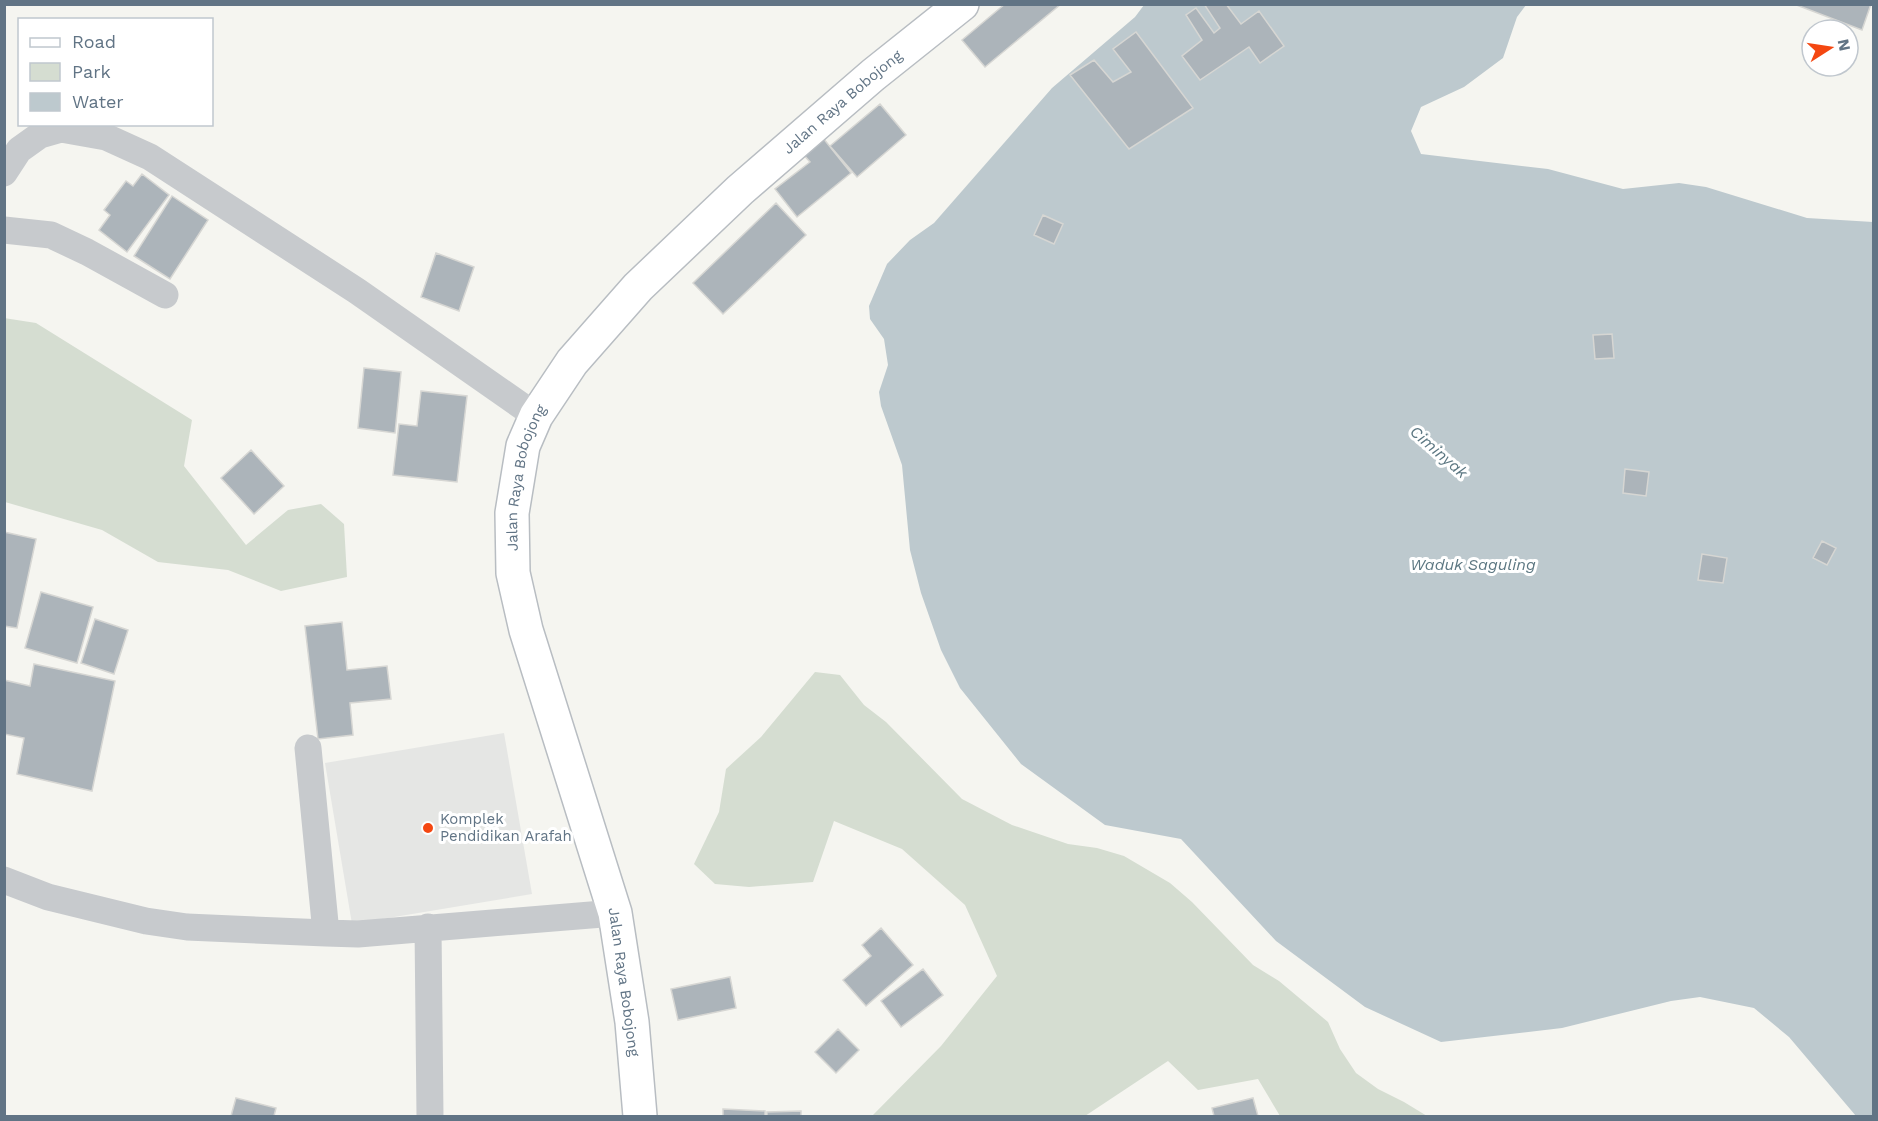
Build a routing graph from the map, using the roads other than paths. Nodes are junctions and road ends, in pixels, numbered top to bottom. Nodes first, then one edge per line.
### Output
1 (962, 4) edge
2 (4, 173) edge
3 (4, 230) edge
4 (165, 294) dead end
5 (536, 416) junction
6 (308, 748) dead end
7 (4, 880) edge
8 (615, 913) junction
9 (428, 927) junction
10 (326, 933) junction
11 (430, 1116) edge
12 (640, 1116) edge

1 - 5 main road, Jalan Raya Bobojong
2 - 5 street
3 - 4 street
5 - 8 main road, Jalan Raya Bobojong
6 - 10 street
7 - 10 street
8 - 9 street
8 - 12 main road, Jalan Raya Bobojong
9 - 10 street
9 - 11 street

